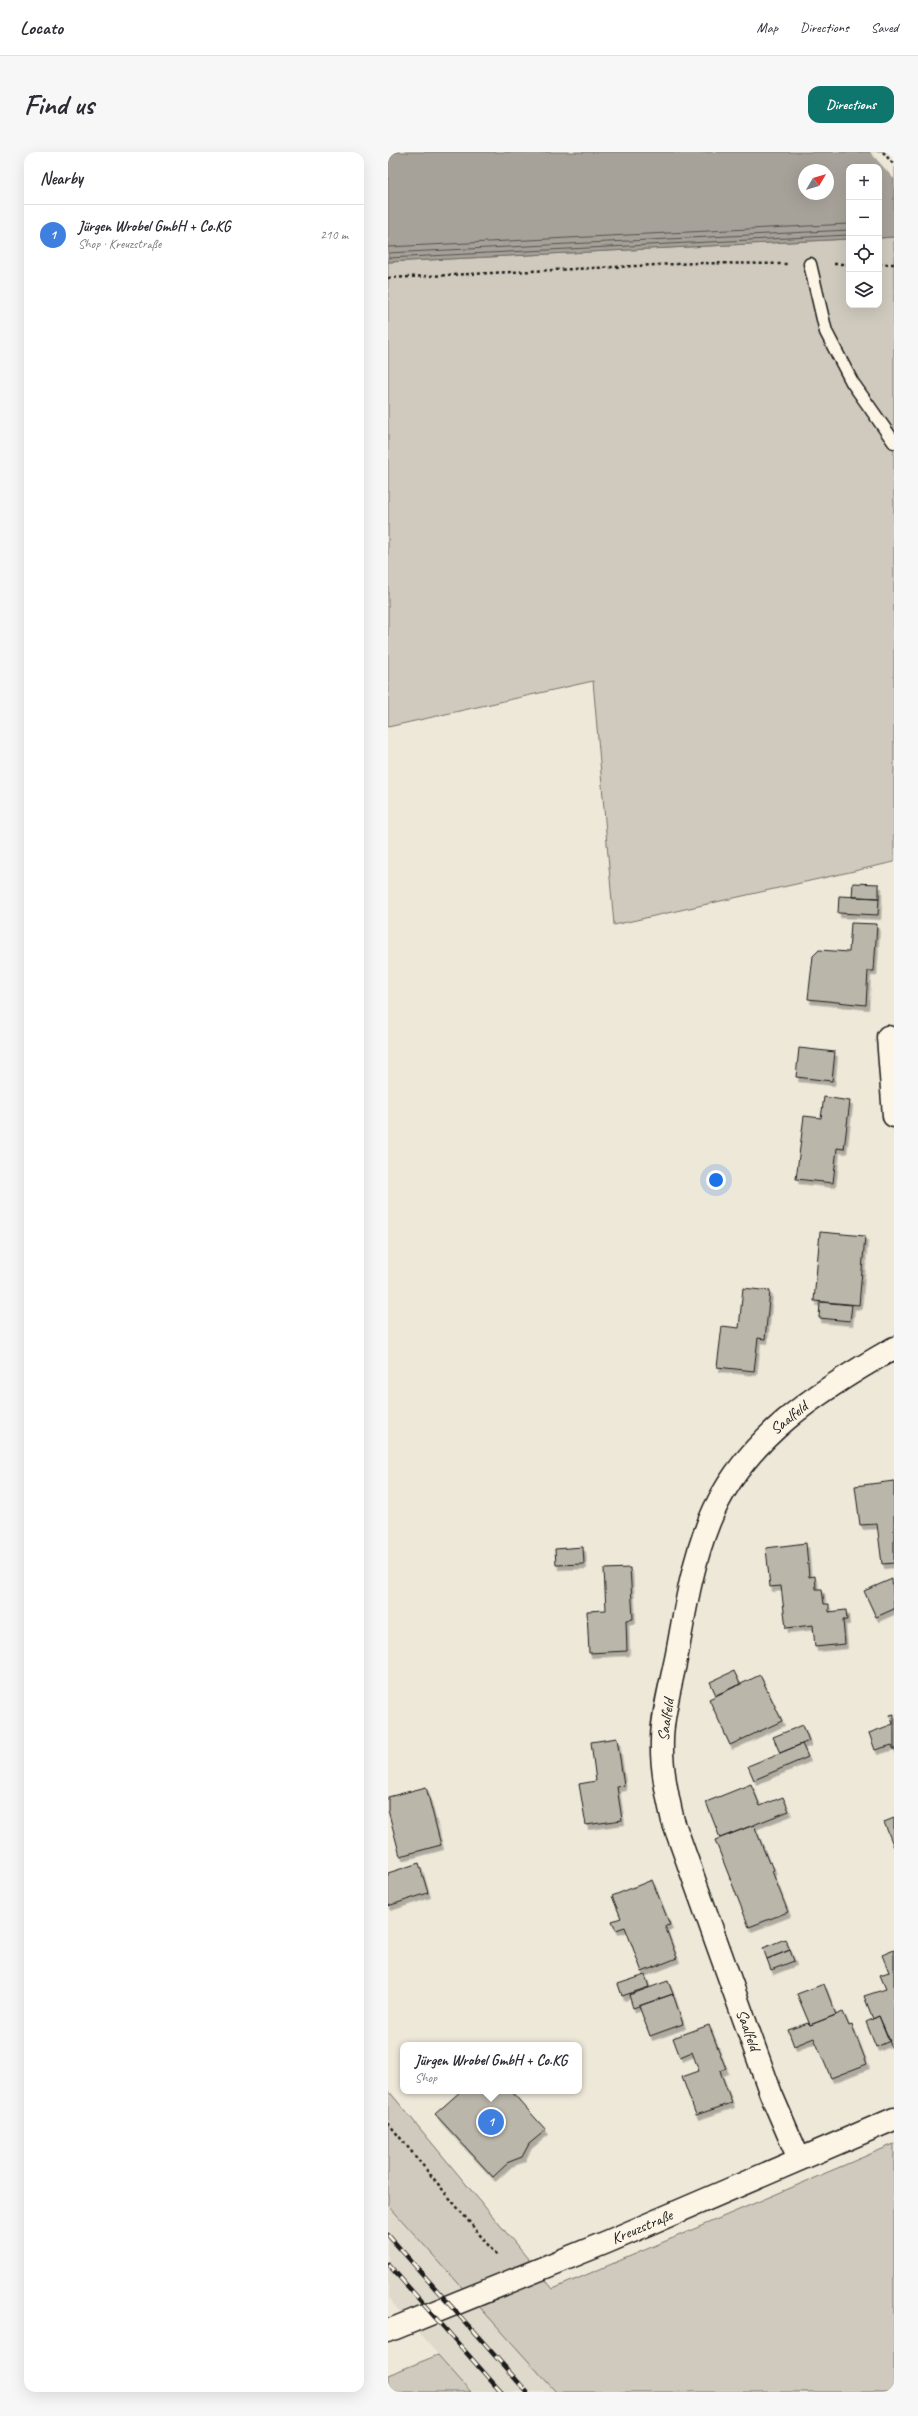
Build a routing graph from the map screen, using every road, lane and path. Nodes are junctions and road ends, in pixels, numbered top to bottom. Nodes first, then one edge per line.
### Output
1 (883, 152) edge
2 (894, 165) edge
3 (810, 264) joint
4 (882, 264) edge
5 (894, 264) edge
6 (388, 278) edge
7 (894, 442) edge
8 (888, 1037) dead end
9 (894, 1116) edge
10 (894, 1348) edge
11 (894, 2119) edge
12 (388, 2123) edge
13 (799, 2159) junction
14 (516, 2280) junction
15 (388, 2331) edge

1 - 2 path
3 - 6 path
3 - 7 lane
4 - 5 path
8 - 9 street
10 - 13 street, Saalfeld
11 - 13 street, Kreuzstraße
12 - 14 path
13 - 14 street, Kreuzstraße
14 - 15 street, Kreuzstraße

